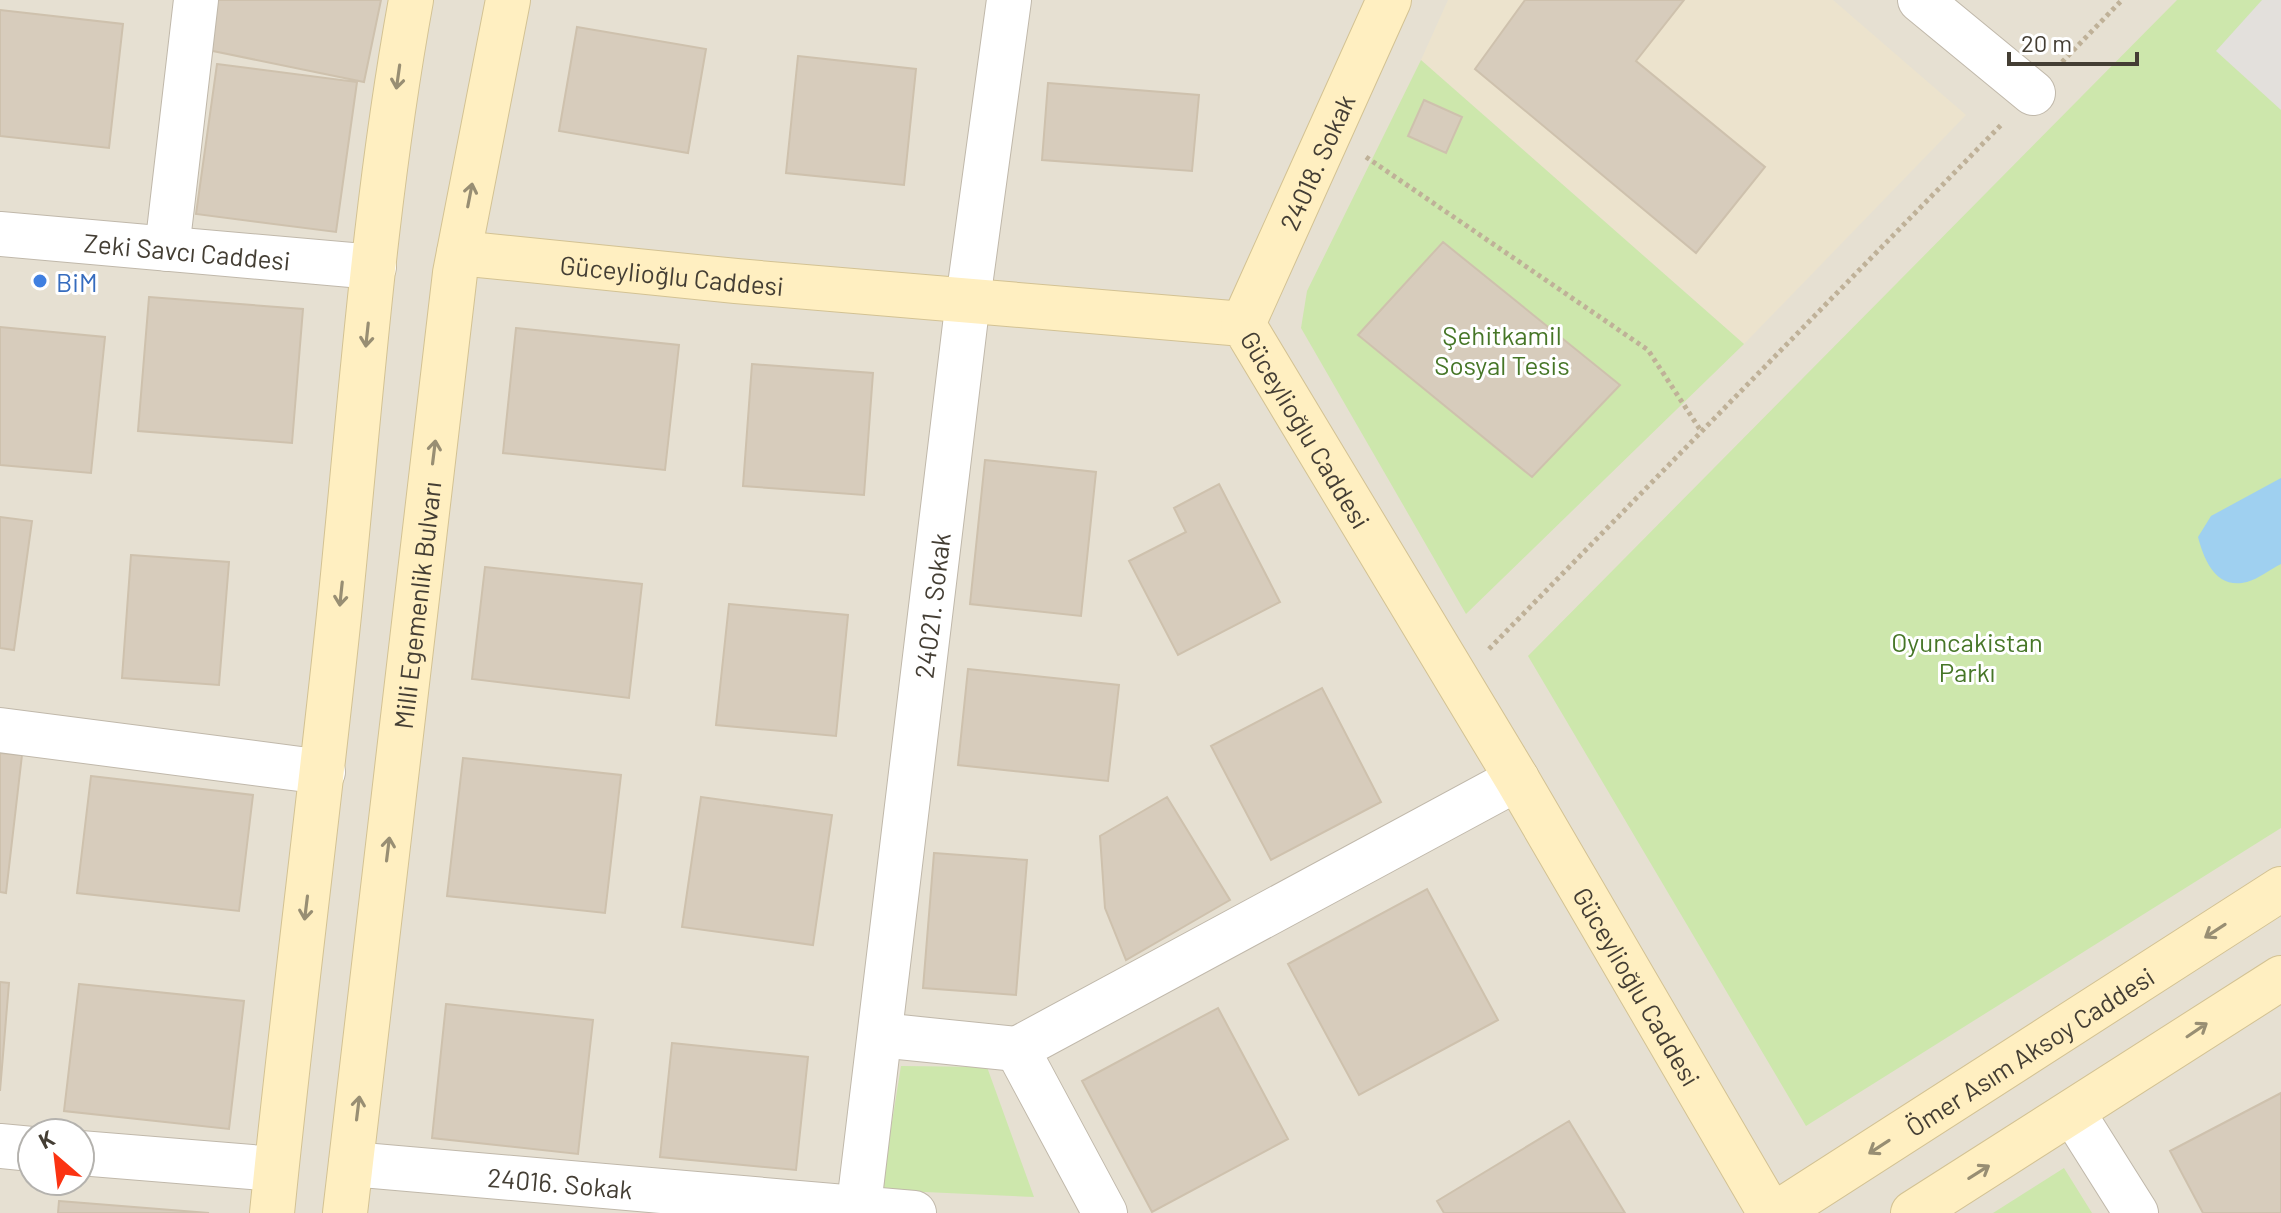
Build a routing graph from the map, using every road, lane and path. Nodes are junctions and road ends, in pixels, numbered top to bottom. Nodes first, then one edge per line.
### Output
1 (196, 0) edge
2 (411, 0) edge
3 (508, 0) edge
4 (1009, 0) edge
5 (1389, 0) edge
6 (1920, 0) edge
7 (2122, 0) edge
8 (2033, 93) junction
9 (1330, 132) junction
10 (0, 234) edge
11 (167, 249) junction
12 (459, 253) junction
13 (374, 267) junction
14 (968, 300) junction
15 (1243, 324) junction
16 (1701, 431) junction
17 (1458, 681) junction
18 (0, 730) edge
19 (323, 772) junction
20 (1517, 779) junction
21 (2281, 889) edge
22 (2281, 978) edge
23 (880, 1035) junction
24 (1017, 1049) junction
25 (2073, 1113) junction
26 (96, 1154) edge
27 (351, 1164) junction
28 (276, 1169) junction
29 (858, 1211) edge
30 (272, 1213) edge
31 (345, 1213) edge
32 (914, 1213) edge
33 (1105, 1213) edge
34 (1770, 1213) edge
35 (1777, 1213) edge
36 (1913, 1213) edge
37 (2136, 1213) edge

1 - 11 street
2 -> 13 street
12 -> 3 street, Milli Egemenlik Bulvarı
4 - 14 street, 24021. Sokak
5 - 9 street, 24018. Sokak
6 - 8 street
7 - 8 path
8 - 16 path
9 - 15 street, 24018. Sokak
9 - 16 path
10 - 11 street, Zeki Savcı Caddesi
11 - 13 street, Zeki Savcı Caddesi
12 - 14 street, Güceylioğlu Caddesi
27 -> 12 street, Milli Egemenlik Bulvarı
13 -> 19 street
14 - 15 street, Güceylioğlu Caddesi
14 - 23 street, 24021. Sokak
15 - 17 street, Güceylioğlu Caddesi
16 - 17 path
17 - 20 street, Güceylioğlu Caddesi
18 - 19 street
19 -> 28 street
20 - 24 street
20 - 34 street, Güceylioğlu Caddesi
21 -> 35 street, Ömer Asım Aksoy Caddesi
25 -> 22 street
23 - 24 street
23 - 29 street, 24021. Sokak
24 - 33 street
36 -> 25 street
25 - 37 street
26 - 28 street
27 - 29 street, 24016. Sokak
27 - 31 street, Milli Egemenlik Bulvarı
28 - 30 street
29 - 32 street, 24016. Sokak

